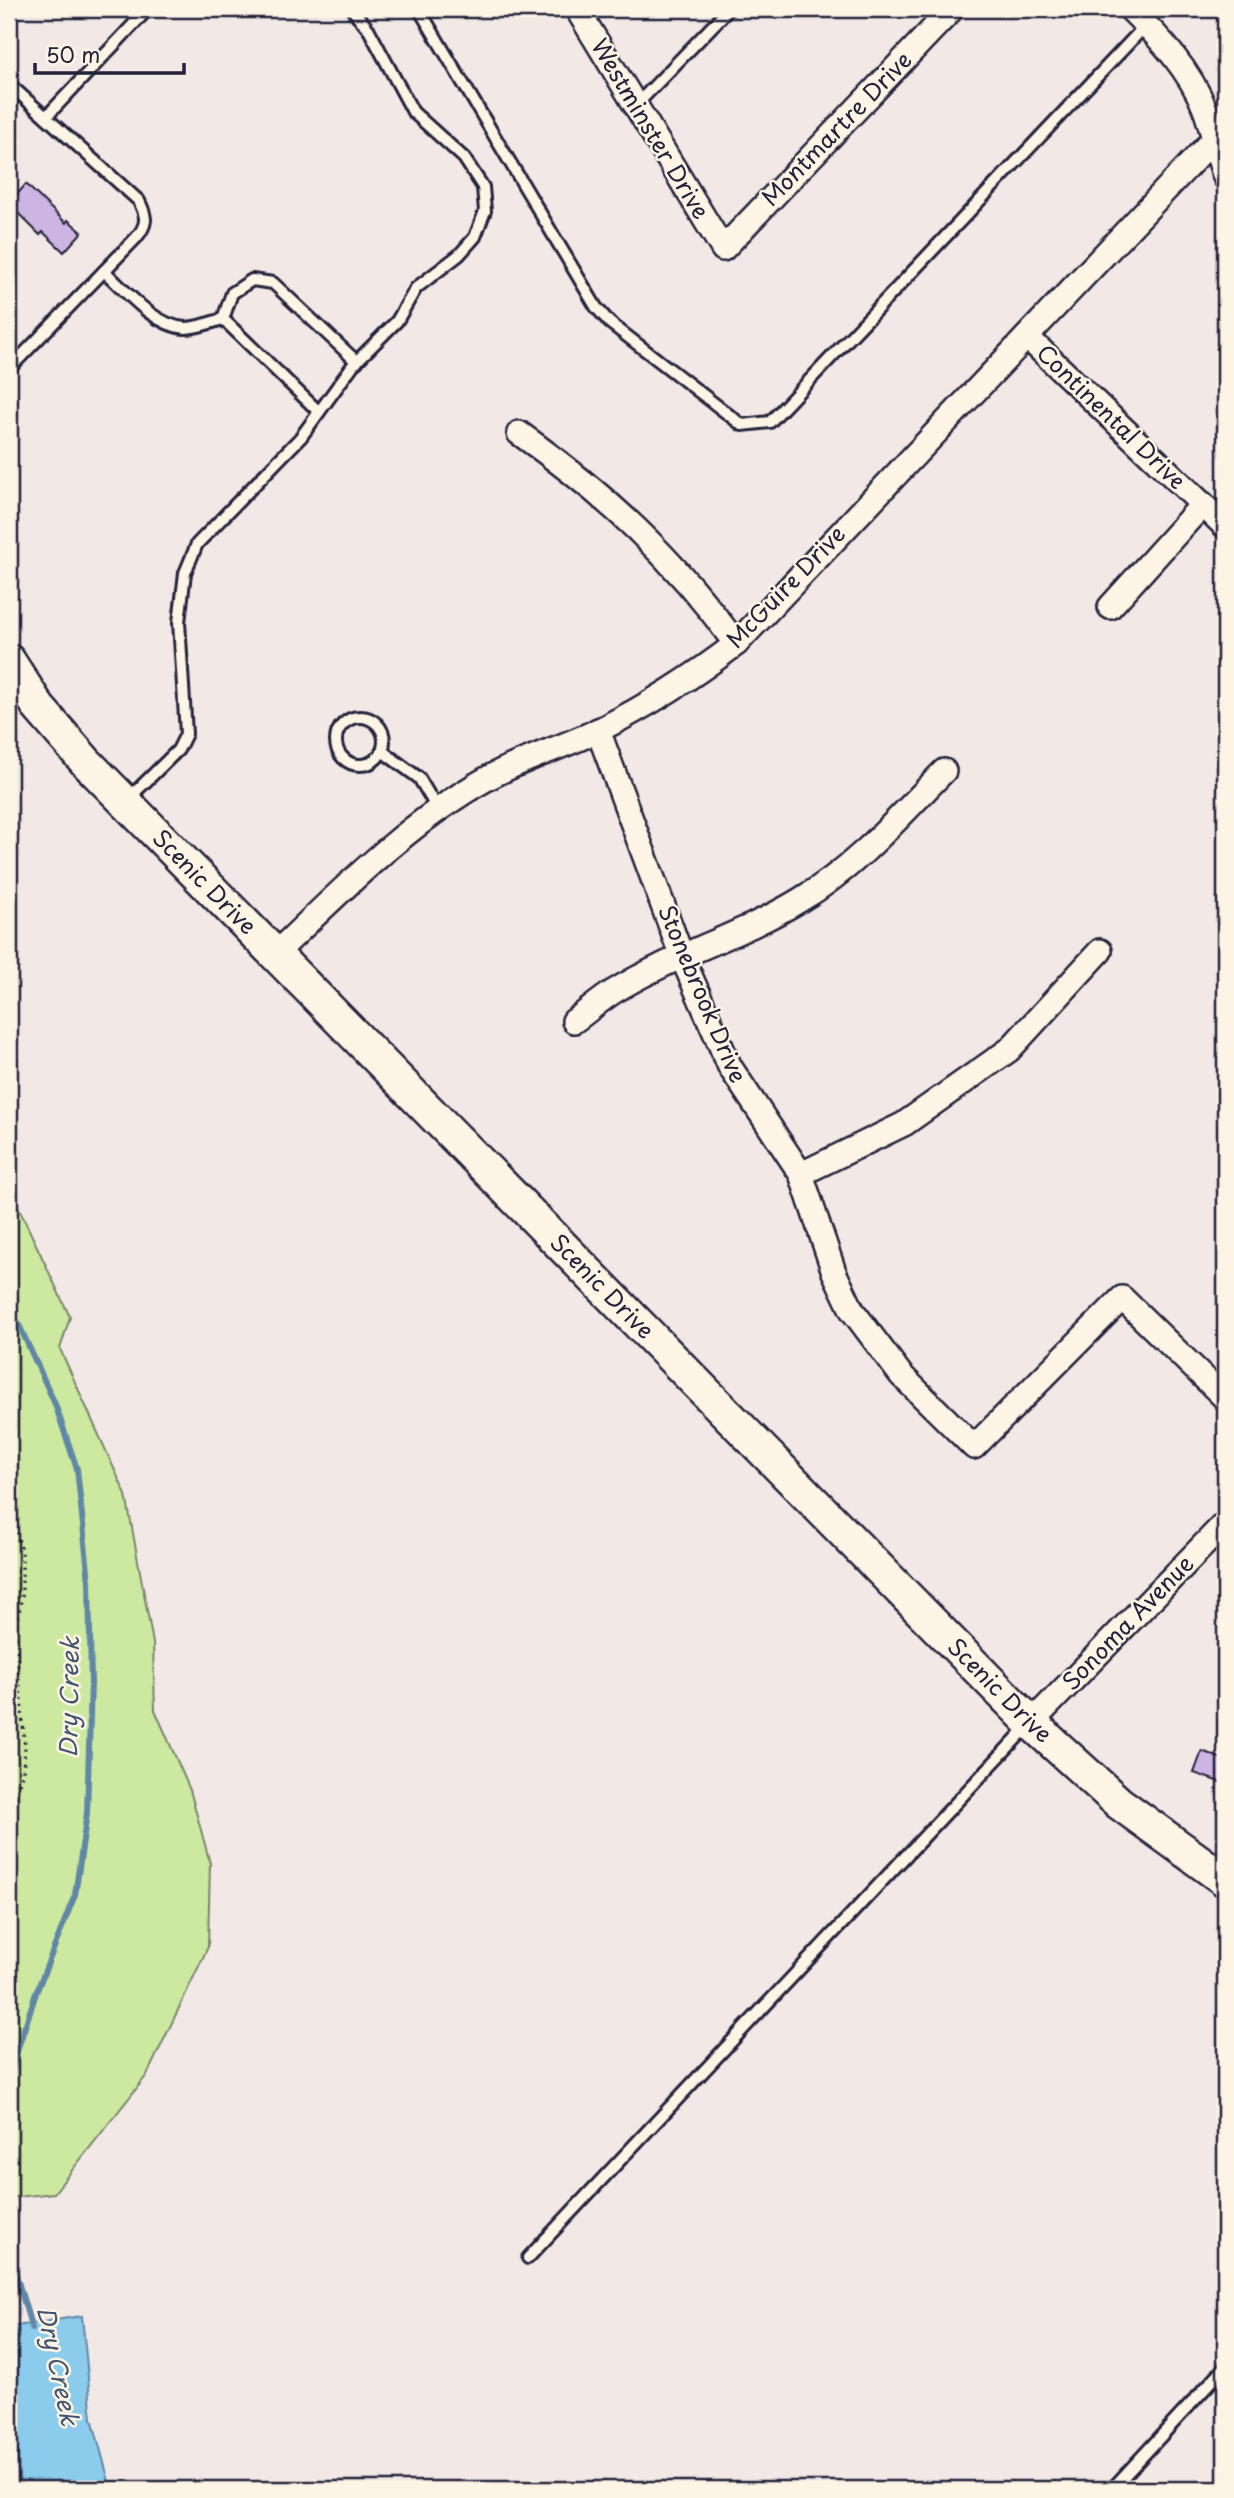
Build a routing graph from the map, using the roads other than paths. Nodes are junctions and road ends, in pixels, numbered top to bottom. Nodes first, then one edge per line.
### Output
1 (148, 9) edge
2 (352, 9) edge
3 (419, 9) edge
4 (577, 9) edge
5 (729, 9) edge
6 (952, 9) edge
7 (1138, 17) edge
8 (9, 84) edge
9 (636, 105) junction
10 (46, 117) junction
11 (1219, 134) edge
12 (1225, 177) edge
13 (723, 249) joint
14 (104, 271) junction
15 (223, 319) junction
16 (1027, 337) junction
17 (357, 362) junction
18 (9, 369) edge
19 (318, 412) junction
20 (519, 433) dead end
21 (1203, 504) junction
22 (1225, 526) edge
23 (1110, 607) dead end
24 (736, 643) junction
25 (9, 661) edge
26 (598, 730) junction
27 (382, 751) junction
28 (944, 771) dead end
29 (125, 802) junction
30 (438, 810) junction
31 (1100, 951) dead end
32 (275, 954) junction
33 (682, 957) junction
34 (574, 1021) dead end
35 (800, 1174) junction
36 (1225, 1398) edge
37 (1225, 1523) edge
38 (1031, 1723) junction
39 (1225, 1880) edge
40 (528, 2258) dead end
41 (1225, 2367) edge
42 (1112, 2489) edge

1 - 10 lane
2 - 17 lane
3 - 7 lane
4 - 9 street, Westminster Drive
5 - 9 lane
6 - 13 street, Montmartre Drive
7 - 11 street
8 - 10 lane
9 - 13 street, Westminster Drive
10 - 14 lane
11 - 12 street
11 - 16 street, McGuire Drive
14 - 15 lane
14 - 18 lane
15 - 17 lane
15 - 19 lane
16 - 21 street, Continental Drive
16 - 24 street, McGuire Drive
17 - 19 lane
19 - 29 lane
20 - 24 street
21 - 22 street, Continental Drive
21 - 23 street
24 - 26 street, McGuire Drive
25 - 29 main road, Scenic Drive
26 - 30 street, McGuire Drive
26 - 33 street, Stonebrook Drive
27 - 27 lane
27 - 30 lane
28 - 33 street
29 - 32 main road, Scenic Drive
30 - 32 street, McGuire Drive
31 - 35 street
32 - 38 main road, Scenic Drive
33 - 34 street
33 - 35 street, Stonebrook Drive
35 - 36 street, Stonebrook Drive
37 - 38 street, Sonoma Avenue
38 - 39 main road, Scenic Drive
38 - 40 lane
41 - 42 lane

